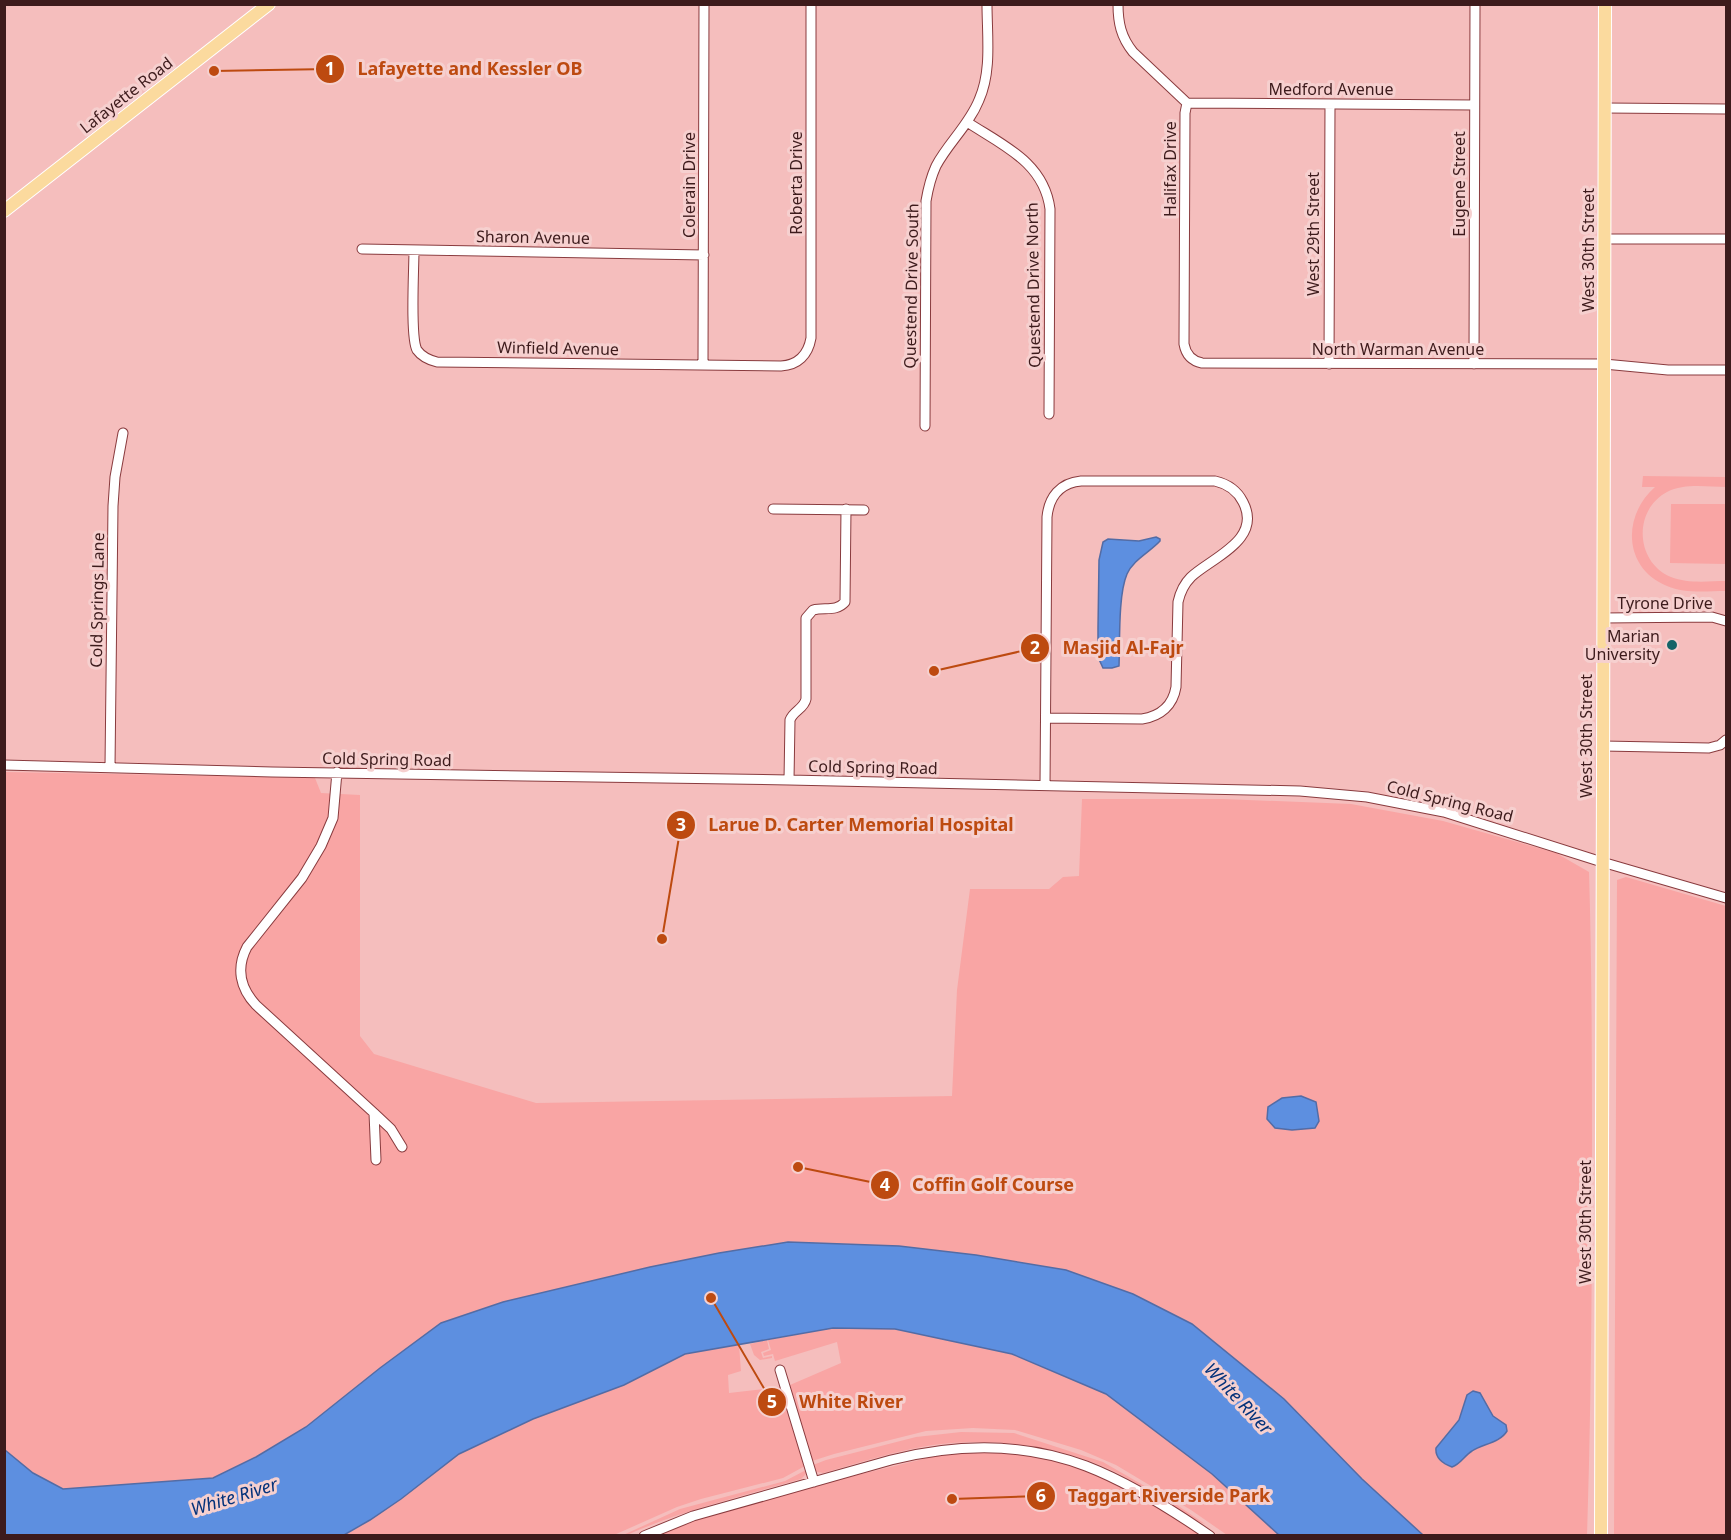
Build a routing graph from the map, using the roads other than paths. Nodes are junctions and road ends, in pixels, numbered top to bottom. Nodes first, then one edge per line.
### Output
1 (268, 4) edge
2 (704, 4) edge
3 (811, 4) edge
4 (987, 4) edge
5 (1118, 4) edge
6 (1475, 4) edge
7 (1605, 4) edge
8 (1187, 103) junction
9 (1330, 104) junction
10 (1474, 105) junction
11 (1605, 108) junction
12 (1726, 109) edge
13 (967, 122) junction
14 (4, 211) edge
15 (1604, 239) junction
16 (1726, 239) edge
17 (362, 249) dead end
18 (414, 250) junction
19 (704, 255) junction
20 (801, 359) joint
21 (1192, 360) joint
22 (1329, 364) junction
23 (1473, 364) junction
24 (1604, 364) junction
25 (703, 365) junction
26 (1726, 370) edge
27 (1049, 414) dead end
28 (925, 426) dead end
29 (123, 433) dead end
30 (773, 509) dead end
31 (846, 509) junction
32 (864, 510) dead end
33 (1603, 618) junction
34 (1726, 621) edge
35 (1046, 718) junction
36 (1726, 740) edge
37 (1603, 746) junction
38 (4, 765) edge
39 (110, 767) junction
40 (337, 772) junction
41 (789, 780) junction
42 (1045, 785) junction
43 (1602, 862) junction
44 (1726, 898) edge
45 (374, 1113) junction
46 (402, 1147) dead end
47 (376, 1160) dead end
48 (780, 1370) dead end
49 (813, 1482) junction
50 (644, 1536) edge
51 (1210, 1536) edge
52 (1601, 1536) edge

1 - 14 main road, Lafayette Road
2 - 19 street, Colerain Drive
3 - 20 street, Roberta Drive
4 - 13 street, Questend Drive South
5 - 8 street, Halifax Drive
6 - 10 street, Eugene Street
7 - 11 main road, West 30th Street
8 - 9 street, Medford Avenue
8 - 21 street, Halifax Drive
9 - 10 street, Medford Avenue
9 - 22 street, West 29th Street
10 - 23 street, Eugene Street
11 - 12 street
11 - 15 main road, West 30th Street
13 - 27 street, Questend Drive North
13 - 28 street, Questend Drive South
15 - 16 street
15 - 24 main road, West 30th Street
17 - 18 street, Sharon Avenue
18 - 19 street, Sharon Avenue
18 - 25 street, Winfield Avenue
19 - 25 street, Colerain Drive
20 - 25 street, Winfield Avenue
21 - 22 street, North Warman Avenue
22 - 23 street, North Warman Avenue
23 - 24 street, North Warman Avenue
24 - 26 street
24 - 33 main road, West 30th Street
29 - 39 street, Cold Springs Lane
30 - 31 street
31 - 32 street
31 - 41 street
33 - 34 street, Tyrone Drive
33 - 37 main road, West 30th Street
35 - 35 street
35 - 42 street
36 - 37 street
37 - 43 main road, West 30th Street
38 - 39 street, Cold Spring Road
39 - 40 street, Cold Spring Road
40 - 41 street, Cold Spring Road
40 - 45 street
41 - 42 street, Cold Spring Road
42 - 43 street, Cold Spring Road
43 - 44 street, Cold Spring Road
43 - 52 main road, West 30th Street
45 - 46 street
45 - 47 street
48 - 49 street
49 - 50 street
49 - 51 street

